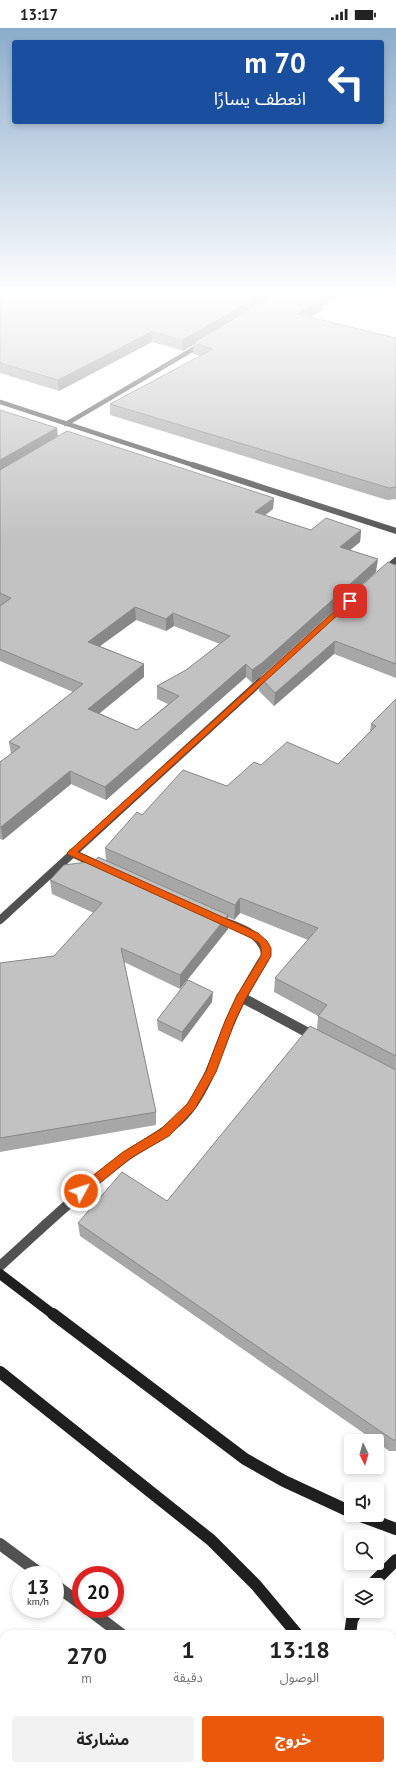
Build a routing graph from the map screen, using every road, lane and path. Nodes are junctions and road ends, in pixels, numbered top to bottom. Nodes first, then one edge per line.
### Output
1 (145, 377) edge
2 (0, 402) edge
3 (66, 424) junction
4 (84, 430) junction
5 (78, 433) edge
6 (396, 531) edge
7 (396, 560) edge
8 (378, 576) edge
9 (272, 672) edge
10 (72, 853) junction
11 (107, 869) edge
12 (212, 916) edge
13 (0, 920) edge
14 (241, 997) junction
15 (326, 1042) edge
16 (0, 1266) edge
17 (0, 1274) edge
18 (0, 1372) edge
19 (344, 1509) edge
20 (377, 1522) edge
21 (396, 1529) edge
22 (0, 1544) edge
23 (396, 1560) edge
24 (30, 1566) edge
25 (378, 1578) edge
26 (100, 1618) edge
27 (353, 1618) edge
28 (116, 1630) edge
29 (294, 1630) edge
30 (351, 1630) edge

1 - 3 lane
2 - 3 lane
3 - 4 lane
4 - 5 lane
4 - 6 lane
7 - 8 lane
9 - 10 lane
10 - 11 lane
10 - 13 lane
12 - 14 lane
14 - 15 lane
14 - 16 lane
17 - 19 main road
18 - 29 main road
20 - 21 main road
22 - 24 lane
23 - 25 main road
26 - 28 lane
27 - 30 main road

